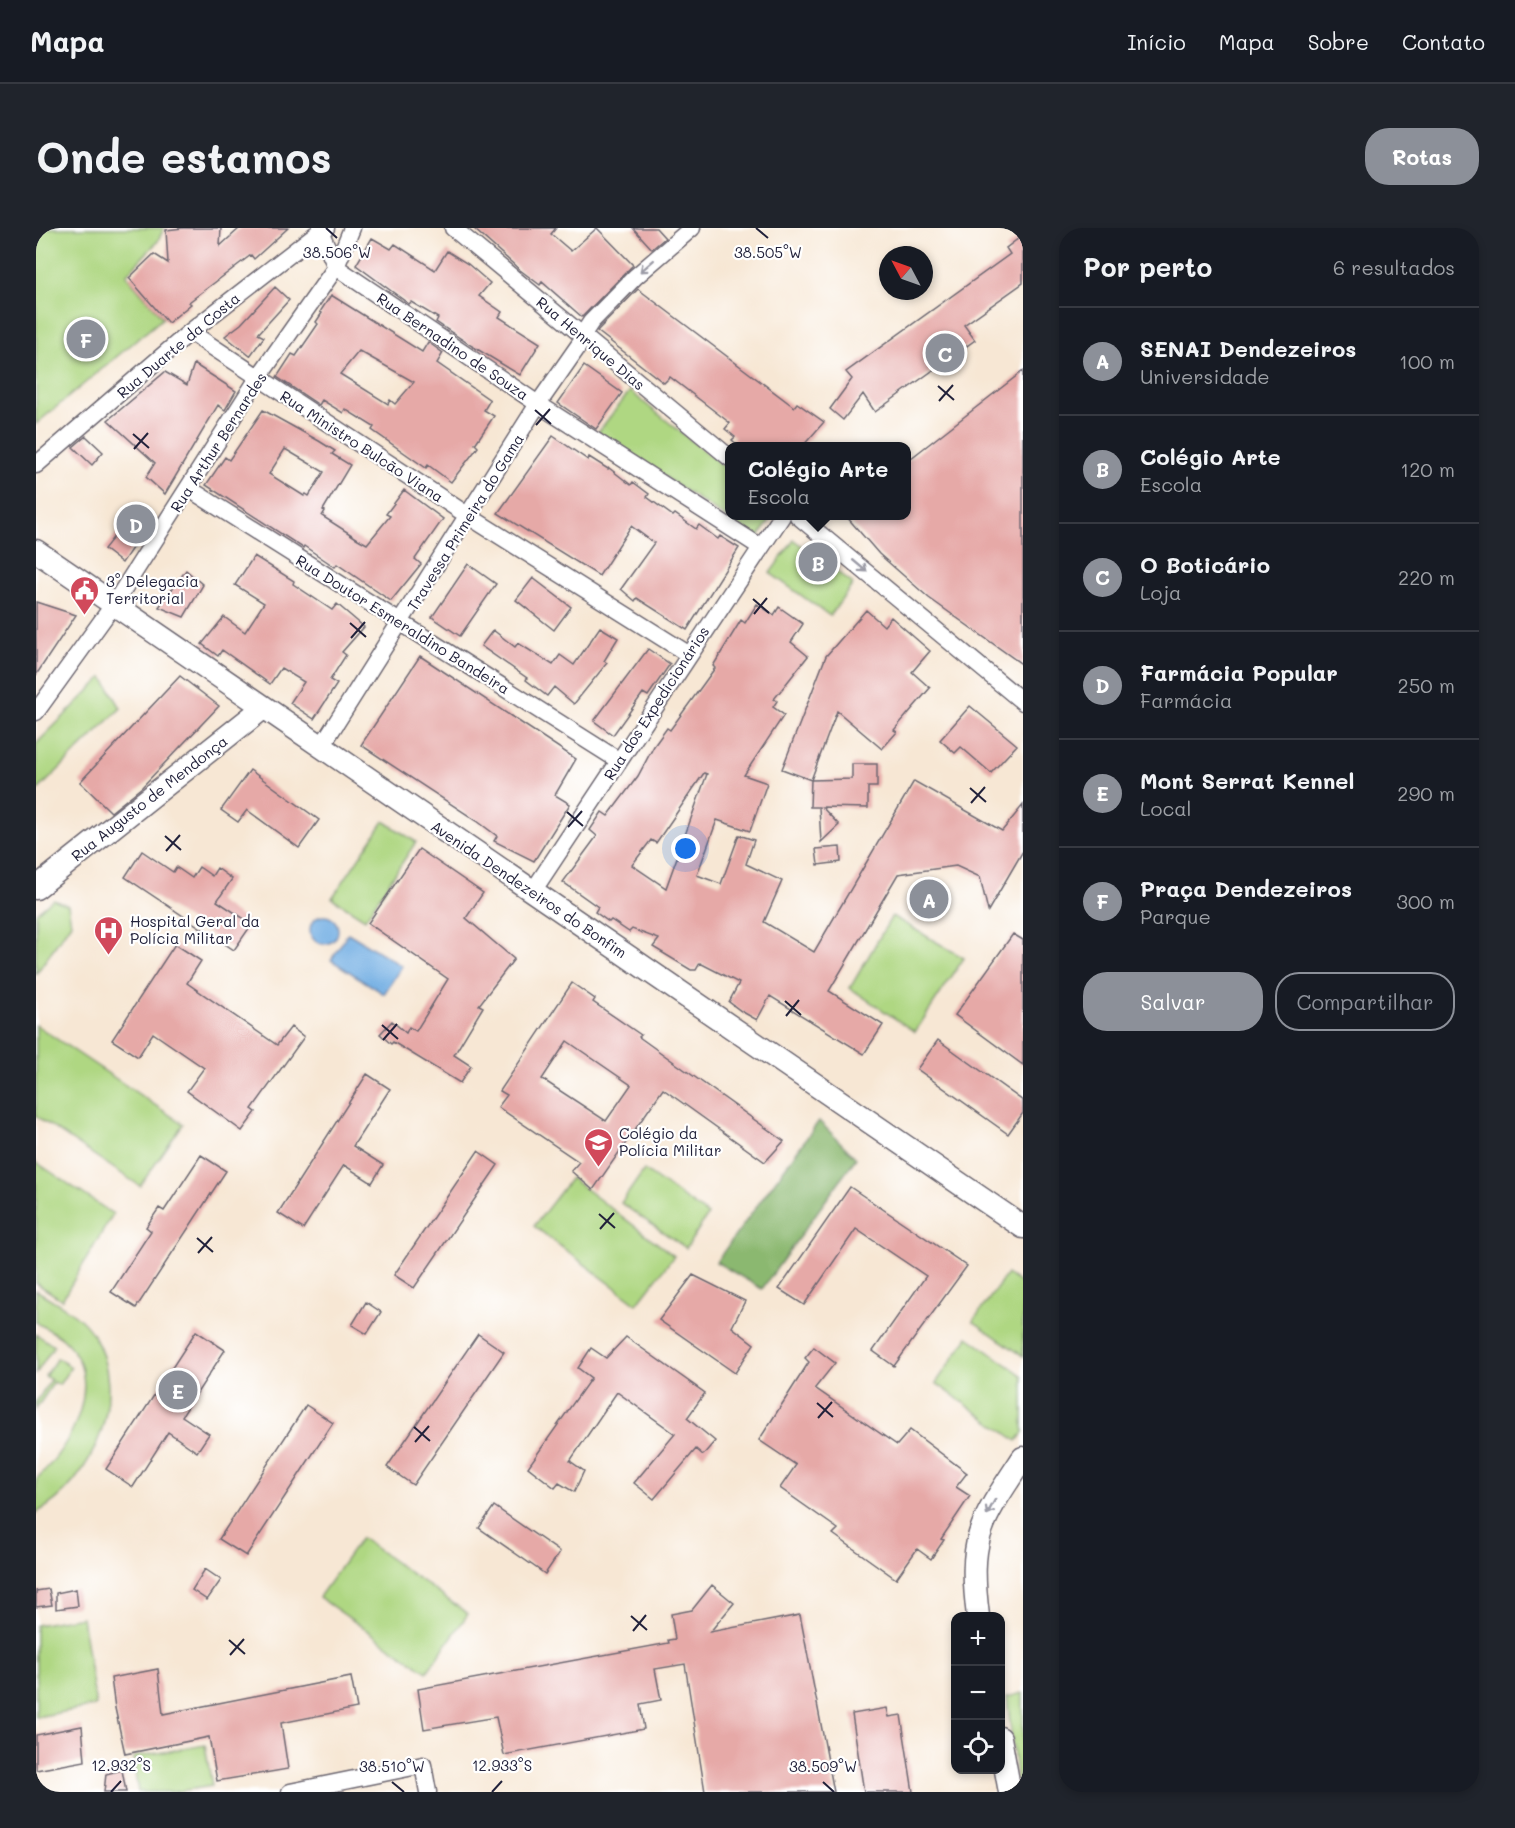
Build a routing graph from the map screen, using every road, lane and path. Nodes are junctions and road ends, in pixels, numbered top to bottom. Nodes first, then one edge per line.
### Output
1 (352, 228) edge
2 (454, 228) edge
3 (692, 228) edge
4 (322, 229) edge
5 (336, 267) junction
6 (190, 332) junction
7 (584, 338) junction
8 (258, 378) junction
9 (538, 404) junction
10 (725, 455) edge
11 (36, 465) edge
12 (188, 488) junction
13 (470, 517) junction
14 (779, 520) edge
15 (803, 520) edge
16 (759, 546) junction
17 (36, 551) edge
18 (114, 604) junction
19 (402, 624) junction
20 (688, 654) junction
21 (1023, 702) edge
22 (263, 708) junction
23 (36, 712) edge
24 (321, 747) junction
25 (618, 760) junction
26 (36, 888) edge
27 (533, 891) junction
28 (1023, 1227) edge
29 (1023, 1458) edge
30 (977, 1612) edge
31 (1005, 1765) edge
32 (345, 1787) edge
33 (290, 1792) edge
34 (428, 1792) edge
35 (1010, 1792) edge

1 - 5 street, Rua Arthur Bernardes
2 - 7 street, Rua Henrique Dias
3 -> 7 street, Travessa Primeira do Gama
4 - 5 street
4 - 6 street, Rua Duarte da Costa
5 - 8 street, Rua Arthur Bernardes
5 - 9 street, Rua Bernadino de Souza
6 - 8 street, Rua Ministro Bulcão Viana
6 - 11 street, Rua Duarte da Costa
7 - 9 street, Travessa Primeira do Gama
7 - 10 street, Rua Henrique Dias
8 - 12 street, Rua Arthur Bernardes
8 - 13 street, Rua Ministro Bulcão Viana
9 - 13 street, Travessa Primeira do Gama
9 - 16 street, Rua Bernadino de Souza
12 - 18 street, Rua Arthur Bernardes
12 - 19 street, Rua Doutor Esmeraldino Bandeira
13 - 19 street, Travessa Primeira do Gama
13 - 20 street, Rua Ministro Bulcão Viana
14 - 16 street, Rua dos Expedicionários
15 -> 21 street
16 - 20 street, Rua dos Expedicionários
17 - 18 main road, Avenida Dendezeiros do Bonfim
18 - 22 main road, Avenida Dendezeiros do Bonfim
18 - 23 street, Rua Arthur Bernardes
19 - 24 street, Travessa Primeira do Gama
19 - 25 street, Rua Doutor Esmeraldino Bandeira
20 - 25 street, Rua dos Expedicionários
22 - 24 main road, Avenida Dendezeiros do Bonfim
22 - 26 main road, Rua Augusto de Mendonça
24 - 27 main road, Avenida Dendezeiros do Bonfim
25 - 27 street, Rua dos Expedicionários
27 - 28 main road, Avenida Dendezeiros do Bonfim
29 -> 30 main road
31 - 35 main road
32 - 33 street
32 - 34 street

